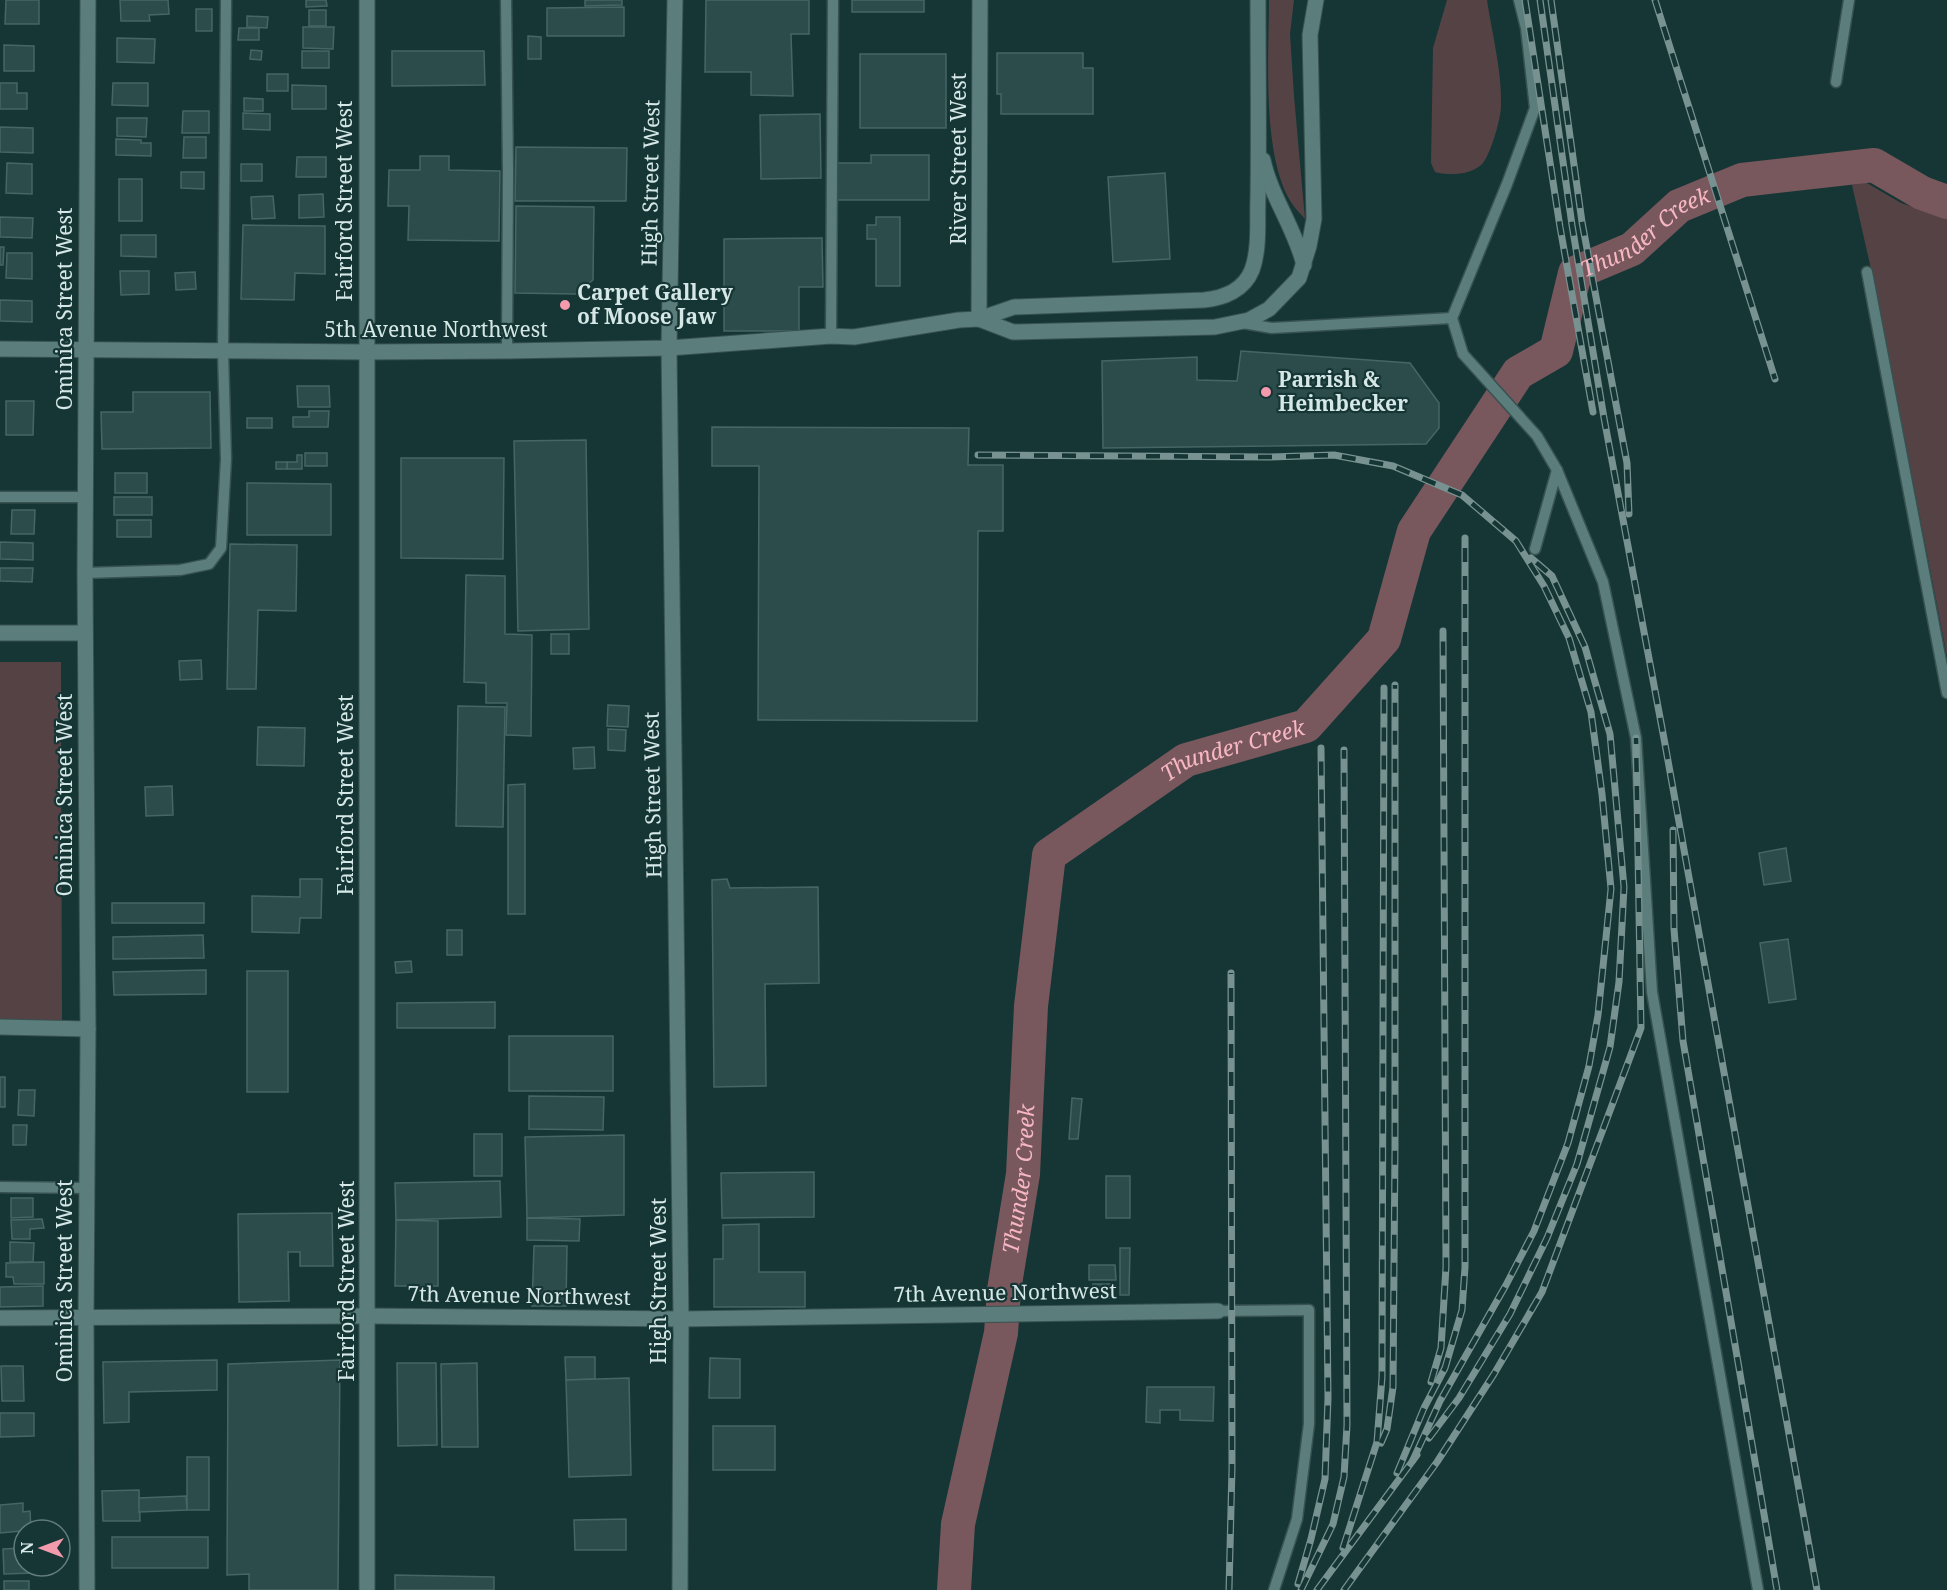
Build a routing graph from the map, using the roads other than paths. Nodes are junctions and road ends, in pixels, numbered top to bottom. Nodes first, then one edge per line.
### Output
1 (88, 0) edge
2 (226, 0) edge
3 (366, 0) edge
4 (506, 0) edge
5 (675, 0) edge
6 (833, 0) edge
7 (980, 0) edge
8 (1258, 0) edge
9 (1316, 0) edge
10 (1519, 0) edge
11 (1849, 0) edge
12 (1836, 82) dead end
13 (1259, 139) junction
14 (1304, 265) junction
15 (1867, 272) dead end
16 (1452, 318) junction
17 (979, 319) junction
18 (1239, 322) junction
19 (831, 336) junction
20 (85, 348) junction
21 (669, 348) junction
22 (0, 349) edge
23 (223, 351) junction
24 (507, 351) junction
25 (366, 352) junction
26 (1557, 470) junction
27 (0, 497) edge
28 (86, 497) junction
29 (1535, 549) dead end
30 (85, 573) junction
31 (0, 633) edge
32 (85, 633) junction
33 (1947, 693) edge
34 (0, 1028) edge
35 (88, 1029) junction
36 (0, 1187) edge
37 (87, 1188) junction
38 (1218, 1311) joint
39 (368, 1316) junction
40 (0, 1318) edge
41 (86, 1318) junction
42 (681, 1319) junction
43 (87, 1590) edge
44 (367, 1590) edge
45 (680, 1590) edge
46 (1274, 1590) edge
47 (1758, 1590) edge

1 - 20 street, Ominica Street West
2 - 23 lane
3 - 25 street, Fairford Street West
4 - 24 lane
5 - 21 street, High Street West
6 - 19 lane
7 - 17 street, River Street West
8 - 13 street
9 - 14 street
10 - 16 lane
11 - 12 lane
13 - 14 street
13 - 17 street, 5th Avenue Northwest
14 - 18 street, 5th Avenue Northwest
15 - 33 lane
16 - 18 lane
16 - 26 lane
17 - 18 street, 5th Avenue Northwest
17 - 19 street, 5th Avenue Northwest
19 - 21 street, 5th Avenue Northwest
20 - 22 street, 5th Avenue Northwest
20 - 23 street, 5th Avenue Northwest
20 - 28 street, Ominica Street West
21 - 24 street, 5th Avenue Northwest
21 - 42 street, High Street West
23 - 25 street, 5th Avenue Northwest
23 - 30 lane
24 - 25 street, 5th Avenue Northwest
25 - 39 street, Fairford Street West
26 - 29 lane
26 - 47 lane
27 - 28 lane
28 - 30 street, Ominica Street West
30 - 32 street, Ominica Street West
31 - 32 street
32 - 35 street, Ominica Street West
34 - 35 street
35 - 37 street, Ominica Street West
36 - 37 lane
37 - 41 street, Ominica Street West
38 - 42 street, 7th Avenue Northwest
38 - 46 lane
39 - 41 street, 7th Avenue Northwest
39 - 42 street, 7th Avenue Northwest
39 - 44 street, Fairford Street West
40 - 41 street, 7th Avenue Northwest
41 - 43 street, Ominica Street West
42 - 45 street, High Street West

